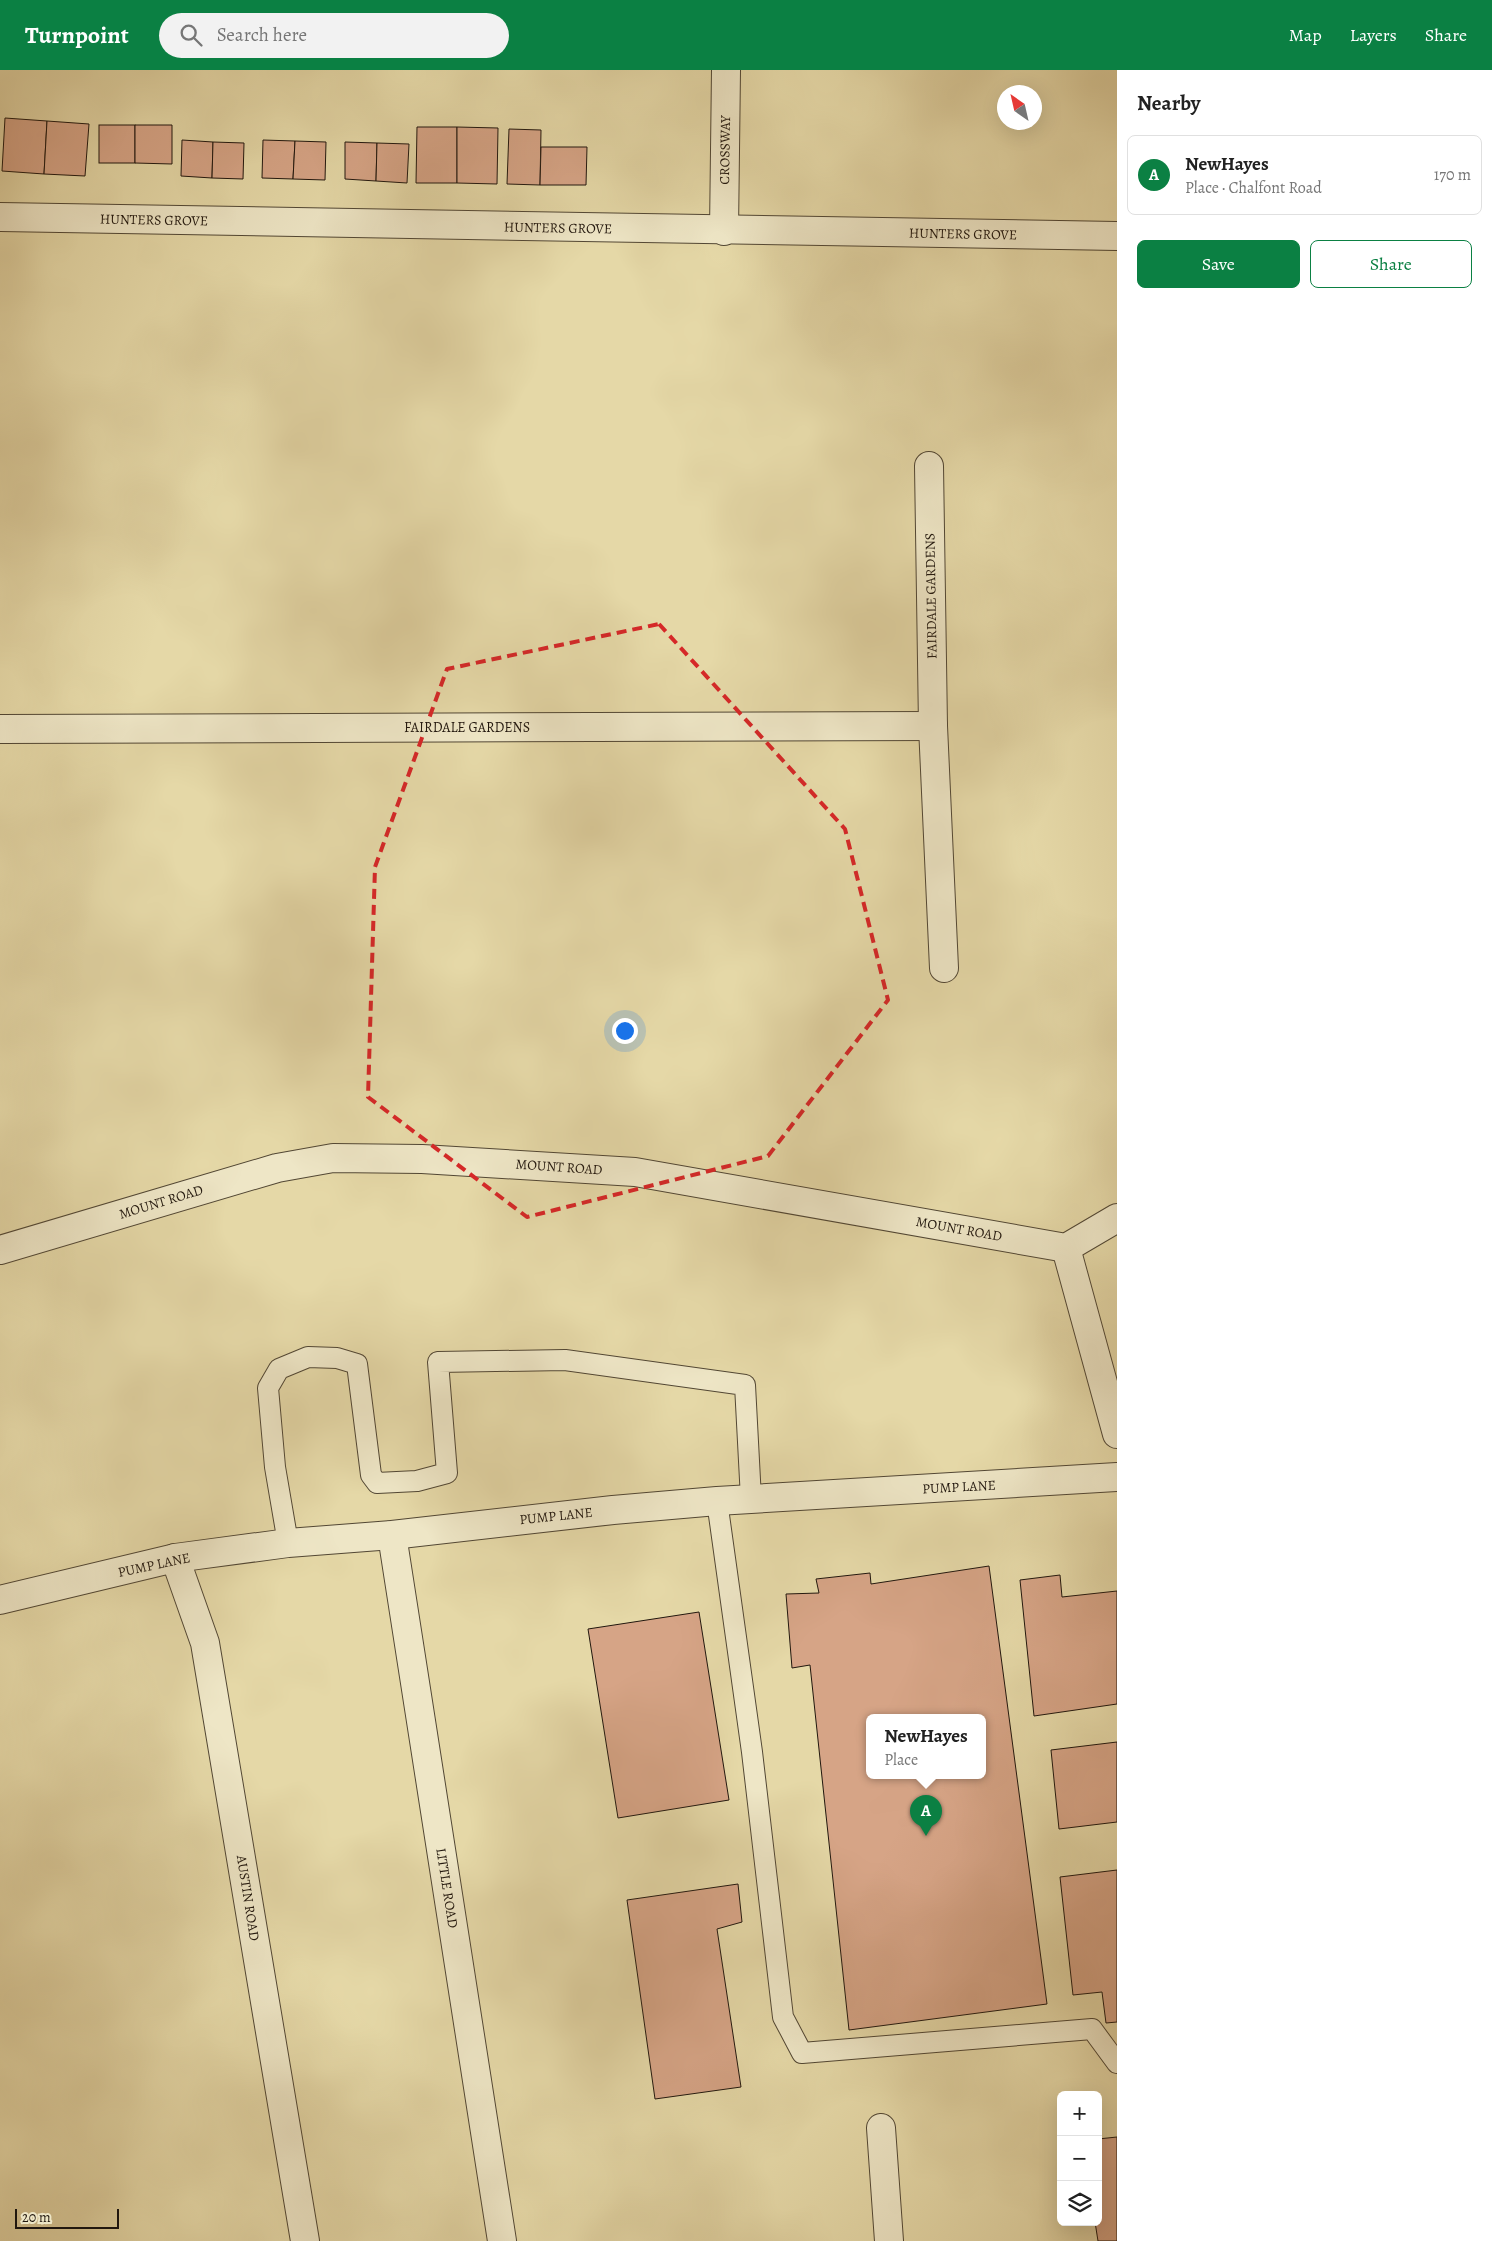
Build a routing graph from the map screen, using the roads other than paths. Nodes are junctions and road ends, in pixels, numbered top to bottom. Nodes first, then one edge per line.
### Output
1 (726, 70) edge
2 (0, 217) edge
3 (724, 231) junction
4 (1117, 236) edge
5 (929, 466) dead end
6 (933, 726) junction
7 (0, 729) edge
8 (944, 968) dead end
9 (1117, 1218) edge
10 (1066, 1248) junction
11 (0, 1250) edge
12 (1117, 1434) edge
13 (1117, 1477) edge
14 (751, 1499) junction
15 (717, 1501) junction
16 (392, 1535) junction
17 (288, 1543) junction
18 (175, 1558) junction
19 (0, 1600) edge
20 (1117, 2064) edge
21 (881, 2128) dead end
22 (305, 2241) edge
23 (502, 2241) edge
24 (889, 2241) edge

1 - 3 street, CROSSWAY
2 - 3 street, HUNTERS GROVE
3 - 4 street, HUNTERS GROVE
5 - 6 street, FAIRDALE GARDENS
6 - 7 street, FAIRDALE GARDENS
6 - 8 street, FAIRDALE GARDENS
9 - 10 street
10 - 11 street, MOUNT ROAD
10 - 12 street
13 - 14 street, PUMP LANE
14 - 15 street, PUMP LANE
14 - 17 lane
15 - 16 street, PUMP LANE
15 - 20 lane
16 - 17 street, PUMP LANE
16 - 23 street, LITTLE ROAD
17 - 18 street, PUMP LANE
18 - 19 street, PUMP LANE
18 - 22 street, AUSTIN ROAD
21 - 24 street

